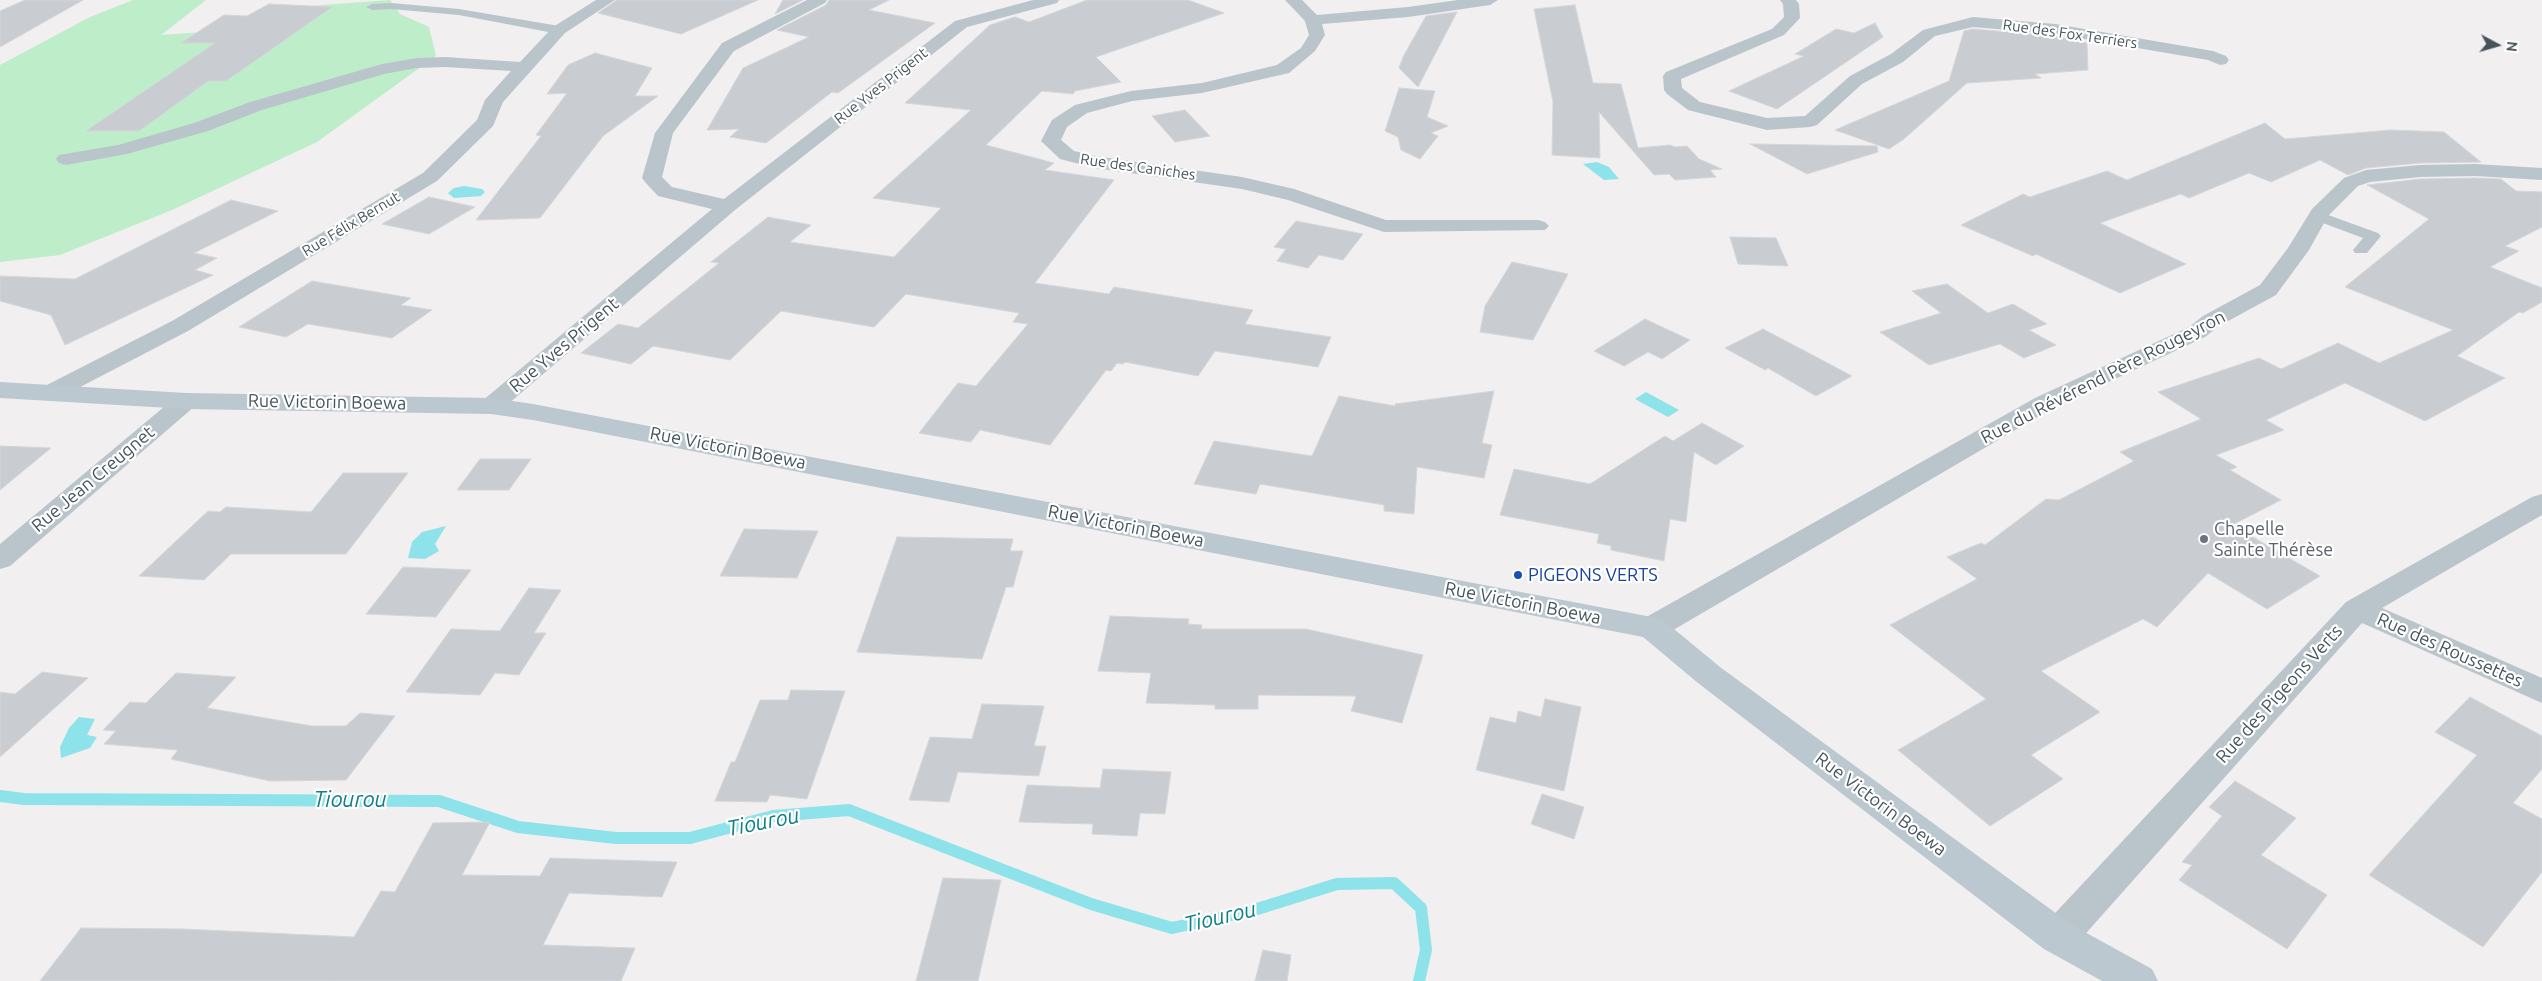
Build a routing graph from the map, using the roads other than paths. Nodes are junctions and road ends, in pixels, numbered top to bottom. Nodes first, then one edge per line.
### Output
1 (607, 0) edge
2 (819, 0) edge
3 (1051, 0) edge
4 (1293, 0) edge
5 (1490, 0) edge
6 (1788, 0) edge
7 (372, 7) dead end
8 (1312, 20) junction
9 (560, 30) junction
10 (2220, 60) dead end
11 (525, 67) junction
12 (66, 159) dead end
13 (2542, 174) edge
14 (728, 206) junction
15 (2317, 216) junction
16 (1538, 226) dead end
17 (2361, 250) dead end
18 (0, 390) edge
19 (50, 393) junction
20 (186, 400) junction
21 (491, 406) junction
22 (2542, 503) edge
23 (0, 559) edge
24 (2357, 609) junction
25 (1652, 628) junction
26 (2542, 690) edge
27 (2058, 938) junction
28 (2138, 981) edge

1 - 9 street, Rue Félix Bernut
2 - 14 street
3 - 14 street, Rue Yves Prigent
4 - 8 street
5 - 8 street
6 - 10 street, Rue des Fox Terriers
7 - 9 lane
8 - 16 street, Rue des Caniches
9 - 11 street, Rue Félix Bernut
11 - 12 street
11 - 19 street, Rue Félix Bernut
13 - 15 street, Rue du Révérend Père Rougeyron
14 - 21 street, Rue Yves Prigent
15 - 17 lane
15 - 25 street, Rue du Révérend Père Rougeyron
18 - 19 street, Rue Victorin Boewa
19 - 20 street, Rue Victorin Boewa
20 - 21 street, Rue Victorin Boewa
20 - 23 street, Rue Jean Creugnet
21 - 25 street, Rue Victorin Boewa
22 - 24 street, Rue des Pigeons Verts
24 - 26 street, Rue des Roussettes
24 - 27 street, Rue des Pigeons Verts
25 - 27 street, Rue Victorin Boewa
27 - 28 street, Rue Victorin Boewa

